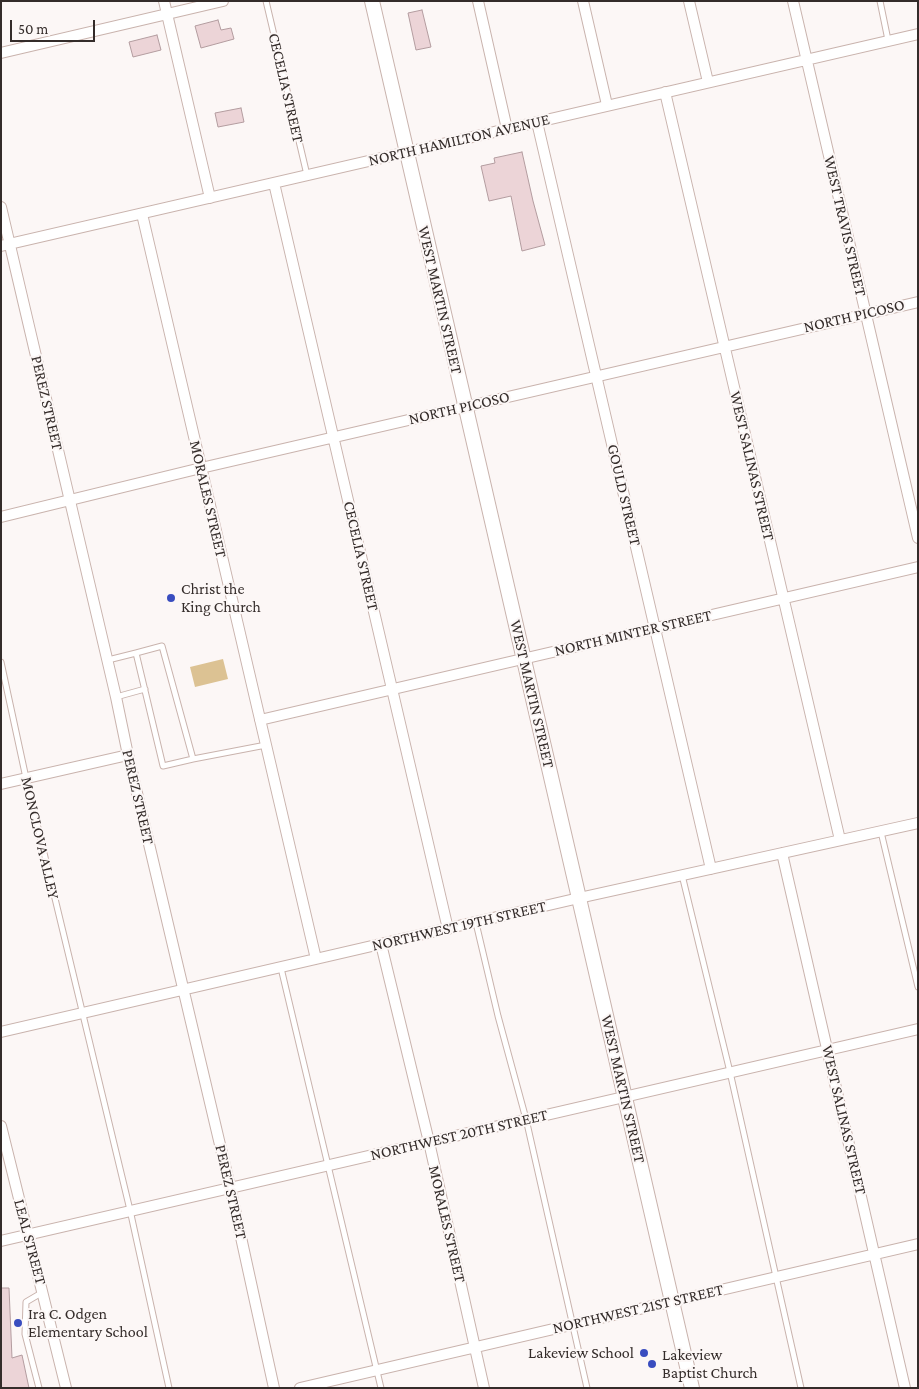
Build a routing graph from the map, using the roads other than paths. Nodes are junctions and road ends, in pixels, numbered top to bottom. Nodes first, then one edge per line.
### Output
1 (164, 1) edge
2 (223, 1) edge
3 (266, 1) edge
4 (372, 1) edge
5 (478, 1) edge
6 (583, 1) edge
7 (689, 1) edge
8 (793, 1) edge
9 (880, 1) edge
10 (167, 15) junction
11 (918, 34) edge
12 (888, 40) junction
13 (1, 53) edge
14 (806, 59) junction
15 (708, 82) junction
16 (665, 92) junction
17 (607, 105) junction
18 (537, 122) junction
19 (507, 128) junction
20 (406, 152) junction
21 (307, 175) junction
22 (274, 183) junction
23 (210, 198) junction
24 (1, 207) edge
25 (142, 214) junction
26 (6, 245) edge
27 (918, 302) edge
28 (866, 314) junction
29 (724, 346) junction
30 (596, 376) junction
31 (465, 407) junction
32 (333, 437) junction
33 (201, 468) junction
34 (70, 500) junction
35 (1, 517) edge
36 (918, 538) edge
37 (918, 567) edge
38 (783, 598) junction
39 (655, 628) junction
40 (136, 653) junction
41 (523, 658) junction
42 (107, 660) junction
43 (1, 662) edge
44 (145, 689) junction
45 (392, 689) junction
46 (116, 697) junction
47 (260, 720) junction
48 (266, 745) junction
49 (128, 755) junction
50 (193, 759) junction
51 (26, 778) junction
52 (1, 784) edge
53 (918, 823) edge
54 (881, 831) junction
55 (840, 840) junction
56 (782, 853) junction
57 (711, 869) junction
58 (682, 875) junction
59 (579, 898) junction
60 (476, 923) junction
61 (448, 929) junction
62 (381, 944) junction
63 (316, 959) junction
64 (280, 967) junction
65 (918, 987) edge
66 (183, 991) junction
67 (81, 1014) junction
68 (918, 1029) edge
69 (1, 1032) edge
70 (828, 1050) junction
71 (730, 1072) junction
72 (624, 1096) junction
73 (526, 1119) junction
74 (1, 1126) edge
75 (429, 1142) junction
76 (329, 1165) junction
77 (230, 1187) junction
78 (130, 1210) junction
79 (27, 1235) junction
80 (1, 1241) edge
81 (918, 1244) edge
82 (874, 1254) junction
83 (776, 1277) junction
84 (43, 1291) junction
85 (671, 1301) junction
86 (572, 1324) junction
87 (475, 1348) junction
88 (377, 1371) junction
89 (39, 1388) edge
90 (66, 1388) edge
91 (169, 1388) edge
92 (274, 1388) edge
93 (300, 1388) edge
94 (381, 1388) edge
95 (484, 1388) edge
96 (587, 1388) edge
97 (692, 1388) edge
98 (801, 1388) edge
99 (905, 1388) edge

1 - 10 street
2 - 10 street
3 - 21 lane, CECELIA STREET
4 - 20 main road, WEST MARTIN STREET
5 - 19 street
6 - 17 street
7 - 15 street
8 - 14 street, WEST TRAVIS STREET
9 - 12 lane
10 - 13 street
10 - 23 street
11 - 12 street, NORTH HAMILTON AVENUE
12 - 14 street, NORTH HAMILTON AVENUE
14 - 15 street, NORTH HAMILTON AVENUE
14 - 28 street, WEST TRAVIS STREET
15 - 16 street, NORTH HAMILTON AVENUE
16 - 17 street, NORTH HAMILTON AVENUE
16 - 29 street, WEST SALINAS STREET
17 - 18 street, NORTH HAMILTON AVENUE
18 - 19 street, NORTH HAMILTON AVENUE
18 - 30 street, GOULD STREET
19 - 20 street, NORTH HAMILTON AVENUE
20 - 21 street, NORTH HAMILTON AVENUE
20 - 31 main road, WEST MARTIN STREET
21 - 22 street, NORTH HAMILTON AVENUE
22 - 23 street, NORTH HAMILTON AVENUE
22 - 32 street, CECELIA STREET
23 - 25 street, NORTH HAMILTON AVENUE
24 - 26 street, PEREZ STREET
25 - 26 street, NORTH HAMILTON AVENUE
25 - 33 street, MORALES STREET
26 - 34 street, PEREZ STREET
27 - 28 street, NORTH PICOSO
28 - 29 street, NORTH PICOSO
28 - 36 street, WEST TRAVIS STREET
29 - 30 street, NORTH PICOSO
29 - 38 street, WEST SALINAS STREET
30 - 31 street, NORTH PICOSO
30 - 39 street, GOULD STREET
31 - 32 street, NORTH PICOSO
31 - 41 main road, WEST MARTIN STREET
32 - 33 street, NORTH PICOSO
32 - 45 street, CECELIA STREET
33 - 34 street, NORTH PICOSO
33 - 47 street, MORALES STREET
34 - 35 street, NORTH PICOSO
34 - 42 street, PEREZ STREET
37 - 38 street, NORTH MINTER STREET
38 - 39 street, NORTH MINTER STREET
38 - 55 street, WEST SALINAS STREET
39 - 41 street, NORTH MINTER STREET
39 - 57 street, GOULD STREET
40 - 42 lane
40 - 44 lane
40 - 50 lane
41 - 45 street, NORTH MINTER STREET
41 - 59 main road, WEST MARTIN STREET
42 - 46 street, PEREZ STREET
43 - 51 lane, MONCLOVA ALLEY
44 - 46 lane
44 - 50 lane
45 - 47 street, NORTH MINTER STREET
45 - 61 street, CECELIA STREET
46 - 49 street, PEREZ STREET
47 - 48 street, MORALES STREET
48 - 50 lane
48 - 63 street, MORALES STREET
49 - 51 street
49 - 66 street, PEREZ STREET
51 - 52 street
51 - 67 lane, MONCLOVA ALLEY
53 - 54 street, NORTHWEST 19TH STREET
54 - 55 street, NORTHWEST 19TH STREET
54 - 65 lane
55 - 56 street, NORTHWEST 19TH STREET
56 - 57 street, NORTHWEST 19TH STREET
56 - 70 street, WEST SALINAS STREET
57 - 58 street, NORTHWEST 19TH STREET
58 - 59 street, NORTHWEST 19TH STREET
58 - 71 lane
59 - 60 street, NORTHWEST 19TH STREET
59 - 72 main road, WEST MARTIN STREET
60 - 61 street, NORTHWEST 19TH STREET
60 - 73 lane
61 - 62 street, NORTHWEST 19TH STREET
62 - 63 street, NORTHWEST 19TH STREET
62 - 75 street, MORALES STREET
63 - 64 street, NORTHWEST 19TH STREET
64 - 66 street, NORTHWEST 19TH STREET
64 - 76 lane
66 - 67 street, NORTHWEST 19TH STREET
66 - 77 street, PEREZ STREET
67 - 69 street, NORTHWEST 19TH STREET
67 - 78 lane, MONCLOVA ALLEY
68 - 70 street, NORTHWEST 20TH STREET
70 - 71 street, NORTHWEST 20TH STREET
70 - 82 street, WEST SALINAS STREET
71 - 72 street, NORTHWEST 20TH STREET
71 - 83 lane
72 - 73 street, NORTHWEST 20TH STREET
72 - 85 main road, WEST MARTIN STREET
73 - 75 street, NORTHWEST 20TH STREET
73 - 86 lane
74 - 79 street, LEAL STREET
75 - 76 street, NORTHWEST 20TH STREET
75 - 87 street, MORALES STREET
76 - 77 street, NORTHWEST 20TH STREET
76 - 88 lane
77 - 78 street, NORTHWEST 20TH STREET
77 - 92 street, PEREZ STREET
78 - 79 street, NORTHWEST 20TH STREET
78 - 91 lane, MONCLOVA ALLEY
79 - 80 street, NORTHWEST 20TH STREET
79 - 84 street, LEAL STREET
81 - 82 street, NORTHWEST 21ST STREET
82 - 83 street, NORTHWEST 21ST STREET
82 - 99 street, WEST SALINAS STREET
83 - 85 street, NORTHWEST 21ST STREET
83 - 98 lane
84 - 89 lane
84 - 90 street, LEAL STREET
85 - 86 street, NORTHWEST 21ST STREET
85 - 97 main road, WEST MARTIN STREET
86 - 87 street, NORTHWEST 21ST STREET
86 - 96 lane
87 - 88 street, NORTHWEST 21ST STREET
87 - 95 street, MORALES STREET
88 - 93 street, NORTHWEST 21ST STREET
88 - 94 lane

